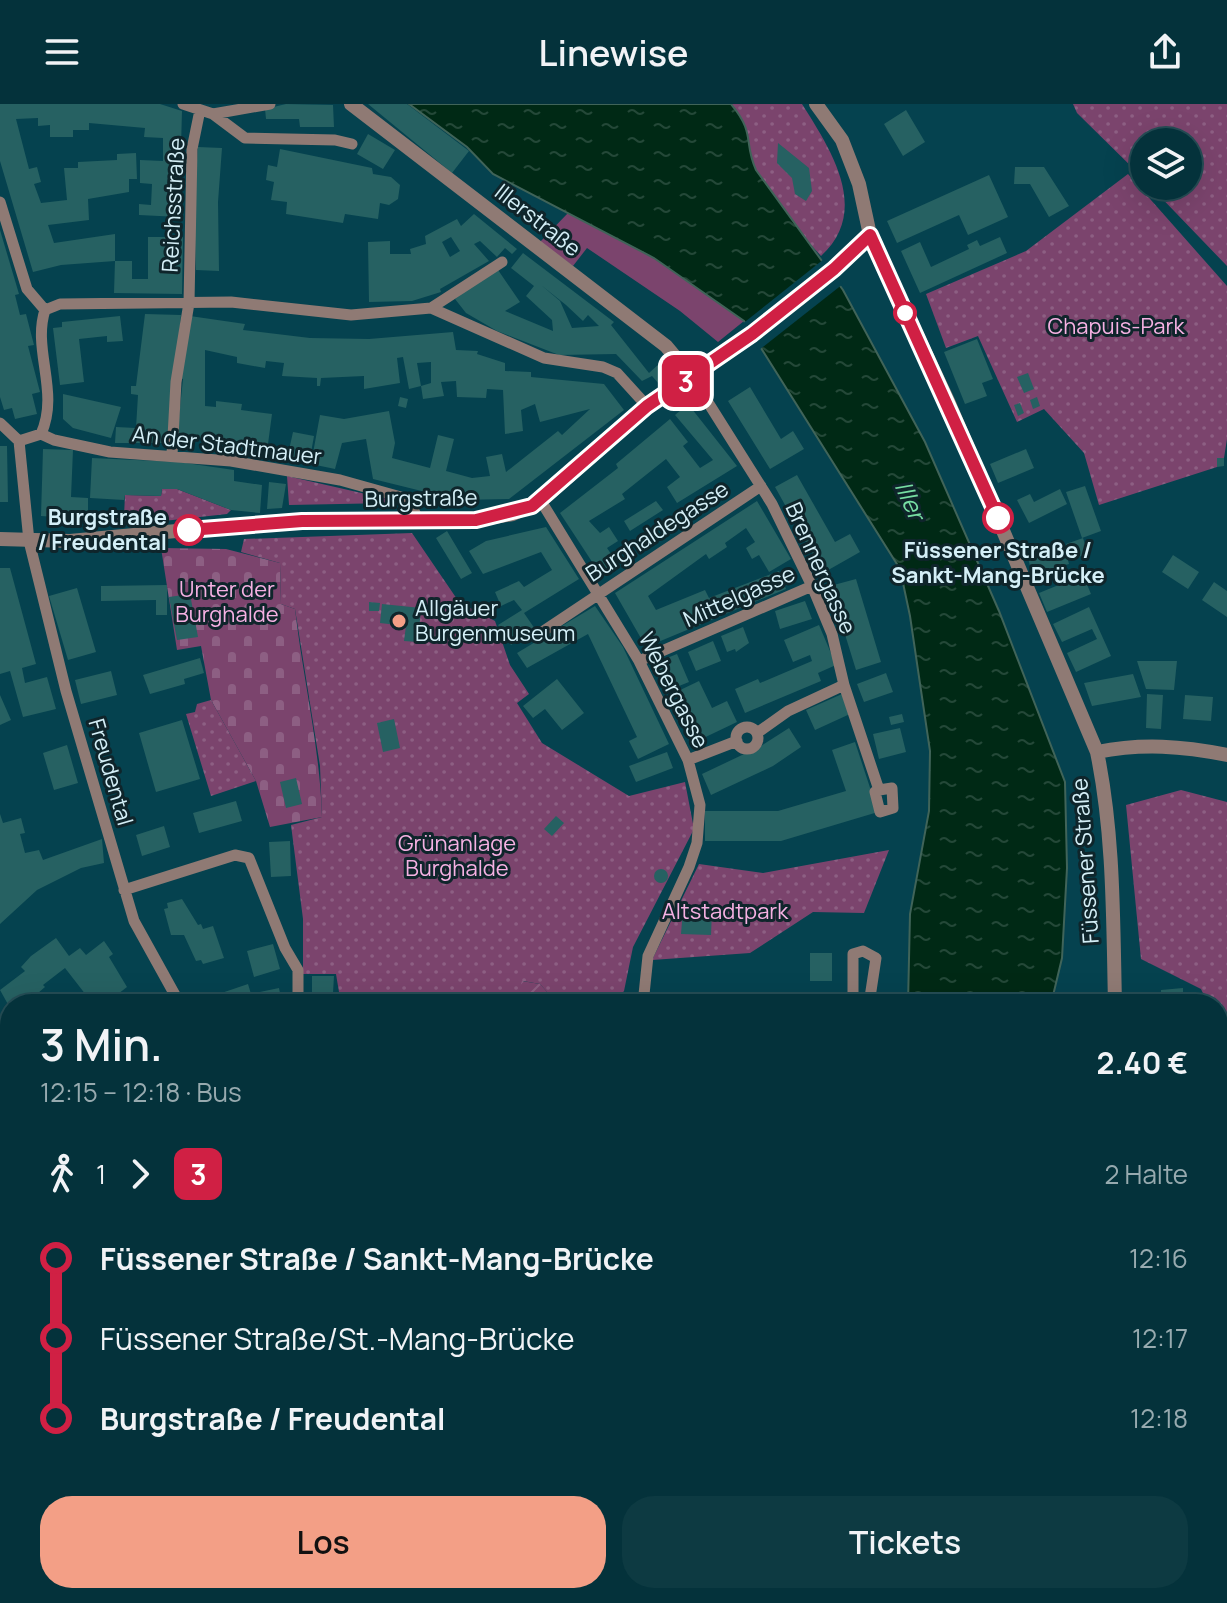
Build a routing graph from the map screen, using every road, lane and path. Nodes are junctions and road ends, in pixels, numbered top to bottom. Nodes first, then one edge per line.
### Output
1 (183, 104) edge
2 (270, 104) edge
3 (351, 104) edge
4 (816, 104) edge
5 (200, 110) junction
6 (213, 114) junction
7 (352, 144) dead end
8 (0, 202) edge
9 (870, 235) junction
10 (502, 262) dead end
11 (189, 303) junction
12 (431, 308) junction
13 (45, 310) junction
14 (692, 377) junction
15 (647, 406) junction
16 (0, 423) edge
17 (41, 434) junction
18 (19, 441) junction
19 (172, 455) junction
20 (761, 486) junction
21 (541, 501) junction
22 (418, 519) junction
23 (0, 539) edge
24 (29, 541) junction
25 (812, 586) junction
26 (600, 593) junction
27 (536, 636) dead end
28 (639, 661) junction
29 (844, 685) junction
30 (1097, 752) junction
31 (1227, 755) edge
32 (688, 760) junction
33 (879, 790) dead end
34 (124, 890) junction
35 (174, 994) edge
36 (298, 994) edge
37 (643, 994) edge
38 (853, 994) edge
39 (870, 994) edge
40 (1115, 994) edge

1 - 5 street
2 - 6 street
3 - 14 street, Illerstraße
4 - 9 street, Füssener Straße
5 - 6 street
5 - 11 street, Reichsstraße
6 - 7 street
8 - 13 street
9 - 14 street, Burgstraße
9 - 30 street, Füssener Straße
10 - 12 street
11 - 12 street
11 - 13 street
11 - 19 street, Reichsstraße
12 - 15 street
13 - 17 street
14 - 15 street, Burgstraße
14 - 20 street, Brennergasse
15 - 21 street, Burgstraße
16 - 18 street
17 - 18 street
17 - 19 street, An der Stadtmauer
18 - 24 street, Freudental
19 - 22 street, An der Stadtmauer
20 - 25 street, Brennergasse
20 - 26 street, Burghaldegasse
21 - 22 street, Burgstraße
21 - 26 street, Webergasse
22 - 24 street, Burgstraße
23 - 24 street, Burgstraße
24 - 34 street, Freudental
25 - 28 street, Mittelgasse
25 - 29 street, Brennergasse
26 - 27 street, Burghaldegasse
26 - 28 street, Webergasse
28 - 32 street, Webergasse
29 - 32 street
29 - 33 street, Brennergasse
30 - 31 street
30 - 40 street, Füssener Straße
32 - 37 street, Webergasse
34 - 35 street, Freudental
34 - 36 street
38 - 39 street

